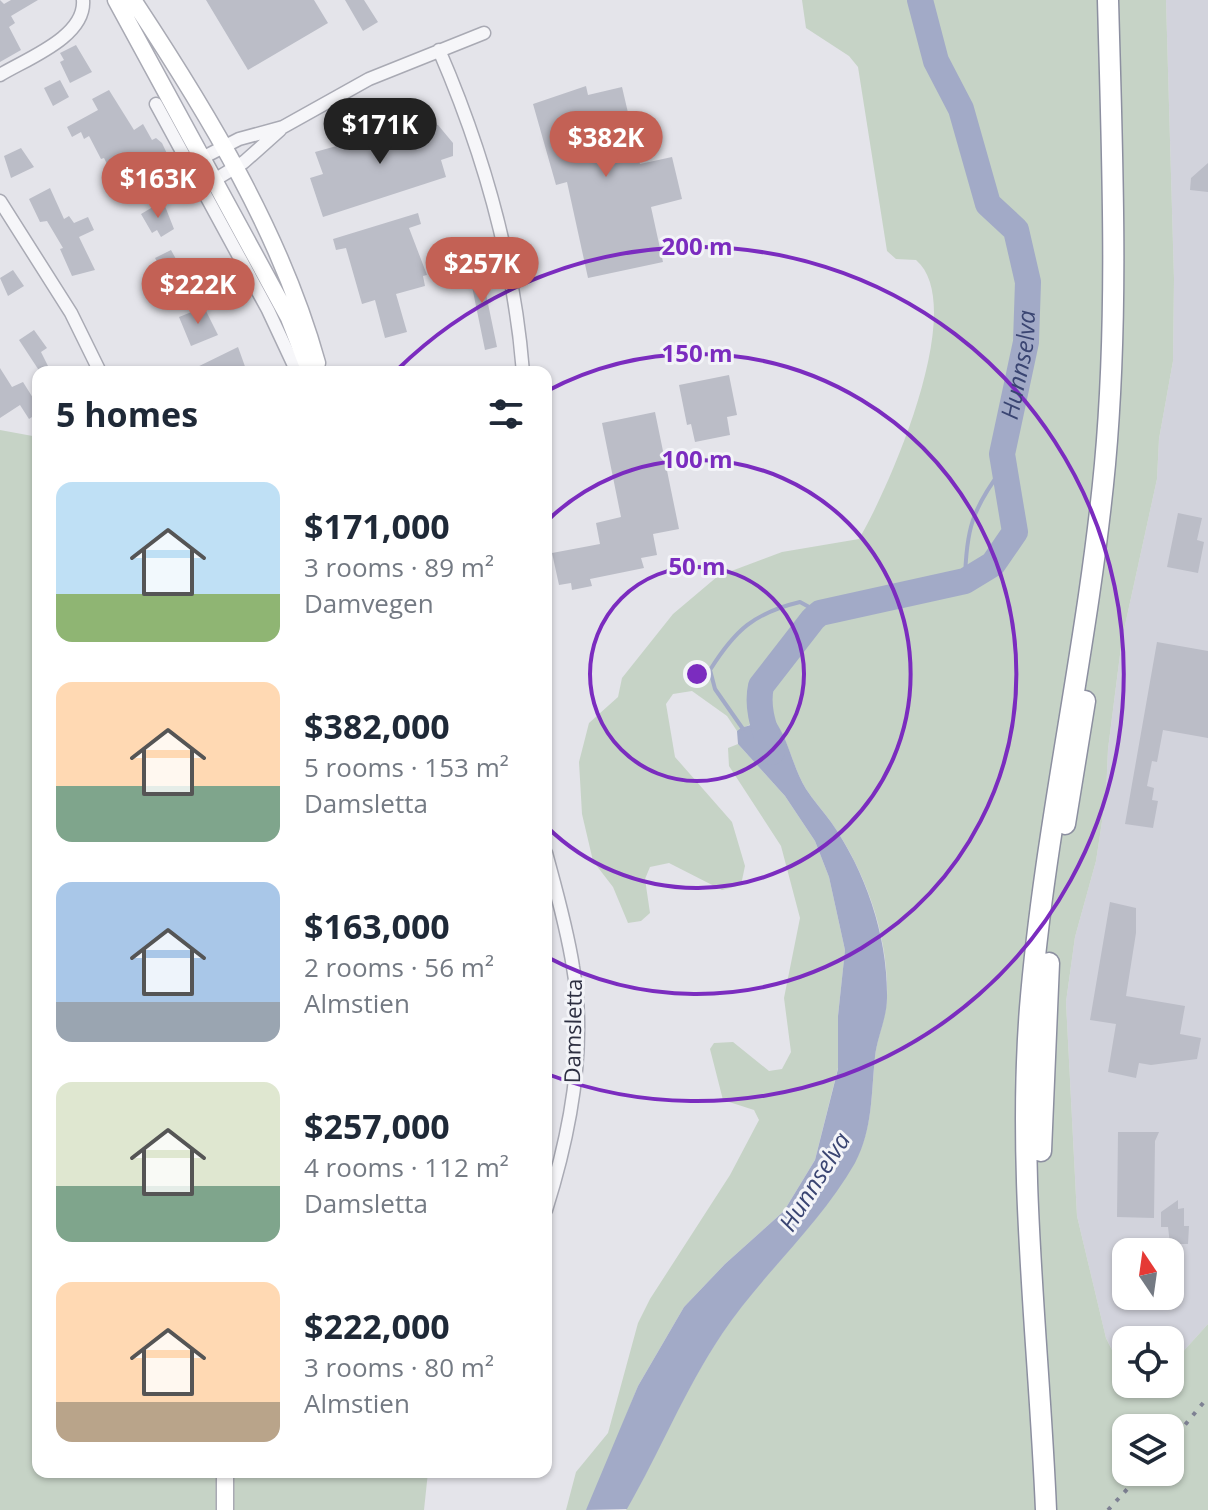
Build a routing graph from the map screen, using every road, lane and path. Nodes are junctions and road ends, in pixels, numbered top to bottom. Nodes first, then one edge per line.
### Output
1 (116, 0) edge
2 (133, 0) edge
3 (1108, 0) edge
4 (1121, 0) edge
5 (84, 3) edge
6 (484, 33) dead end
7 (439, 50) junction
8 (0, 75) edge
9 (156, 104) dead end
10 (283, 127) junction
11 (222, 148) junction
12 (204, 157) junction
13 (234, 168) junction
14 (216, 179) junction
15 (0, 201) edge
16 (97, 366) edge
17 (294, 366) edge
18 (308, 366) edge
19 (318, 366) edge
20 (522, 366) edge
21 (552, 878) edge
22 (552, 1185) edge
23 (225, 1478) edge
24 (1056, 1507) edge
25 (225, 1510) edge

1 - 12 main road
2 - 11 main road
3 - 24 highway
4 - 24 highway
5 - 8 street
6 - 7 street
7 - 10 street
7 - 20 street
9 - 17 street
10 - 11 street
10 - 13 street
11 - 12 street
11 - 13 main road
12 - 14 main road
13 - 14 street
13 - 19 main road
14 - 18 main road
15 - 16 street
21 - 22 street, Damsletta
23 - 25 main road

